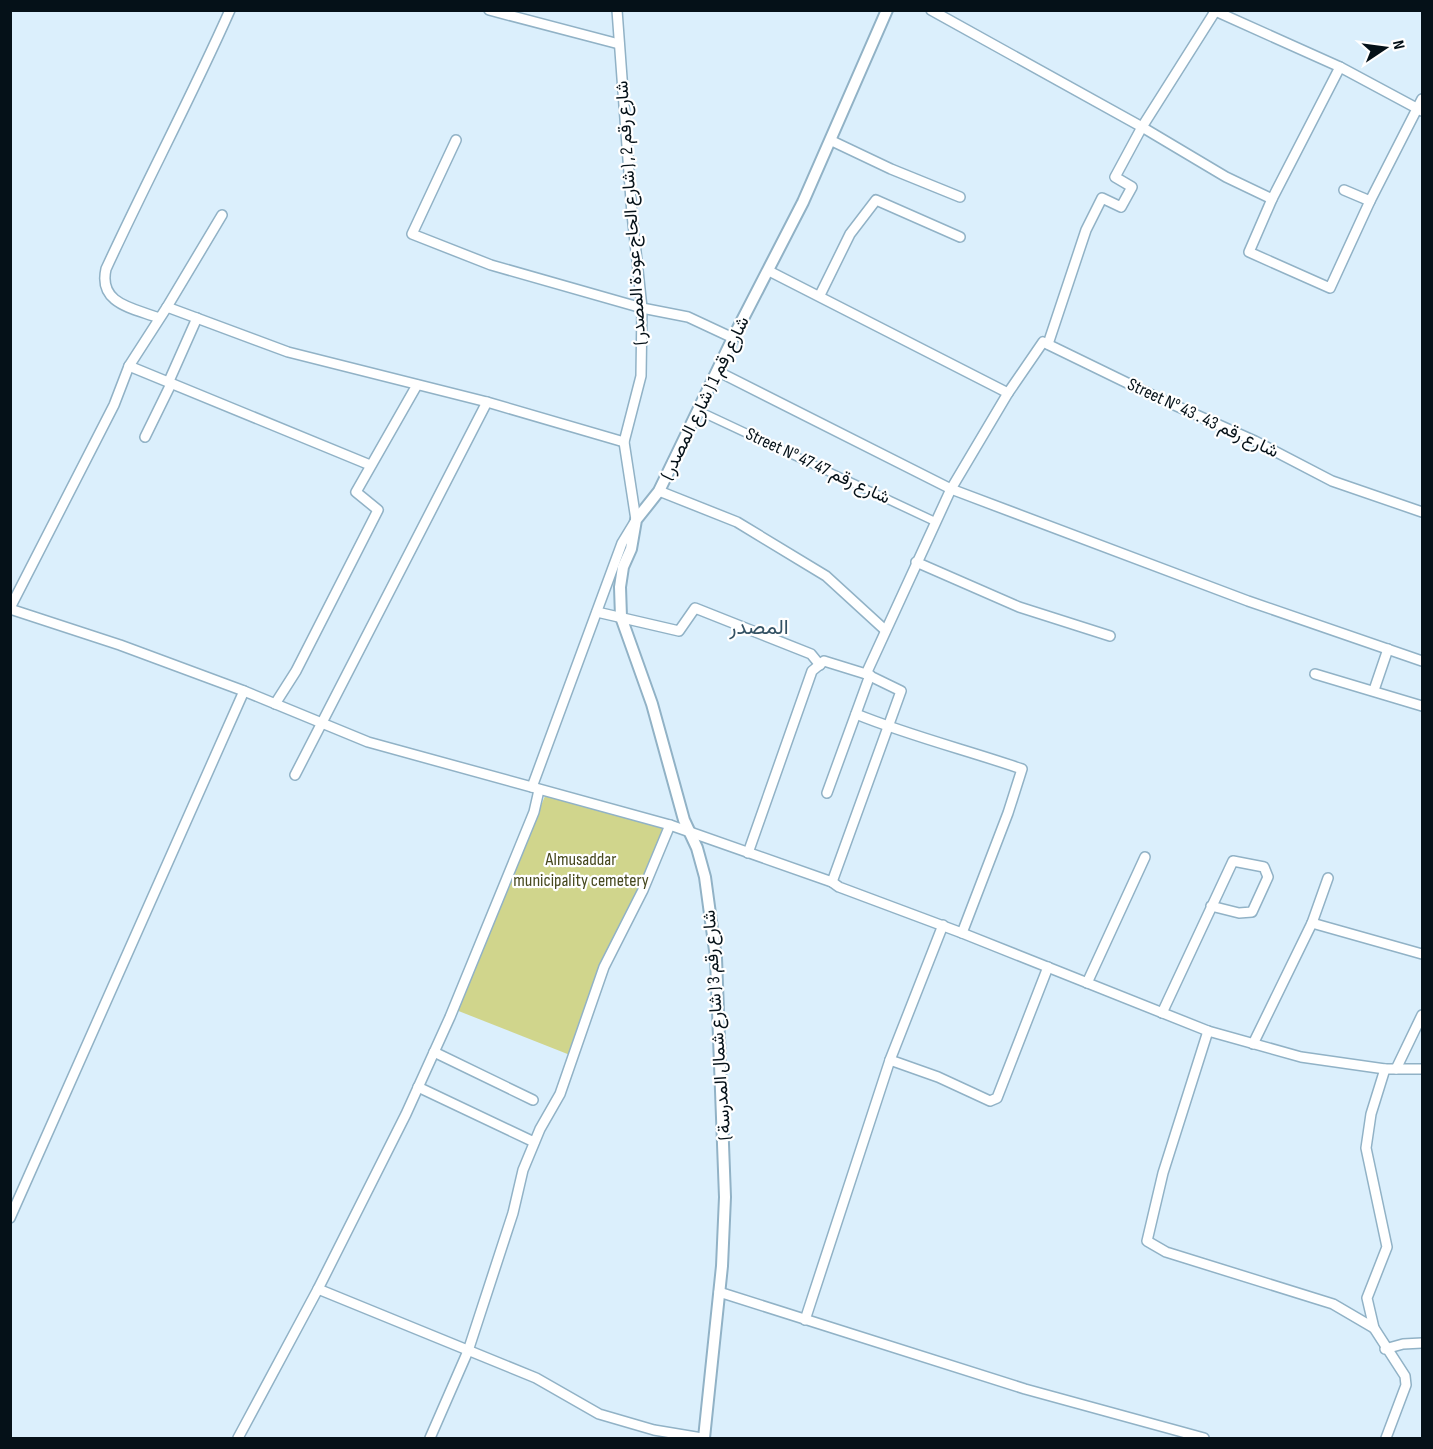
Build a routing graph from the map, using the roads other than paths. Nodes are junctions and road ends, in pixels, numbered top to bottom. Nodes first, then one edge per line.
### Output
1 (230, 10) edge
2 (489, 10) edge
3 (617, 10) edge
4 (887, 10) edge
5 (931, 10) edge
6 (1215, 11) edge
7 (618, 44) junction
8 (1340, 67) junction
9 (1421, 106) edge
10 (1142, 127) junction
11 (456, 141) dead end
12 (832, 141) junction
13 (1344, 190) dead end
14 (960, 197) dead end
15 (1272, 199) junction
16 (1370, 201) junction
17 (222, 215) dead end
18 (960, 237) dead end
19 (769, 271) junction
20 (820, 295) junction
21 (167, 307) junction
22 (642, 308) junction
23 (159, 318) junction
24 (197, 318) junction
25 (733, 338) junction
26 (1048, 344) junction
27 (129, 366) junction
28 (717, 370) junction
29 (169, 381) junction
30 (417, 385) junction
31 (1008, 393) junction
32 (487, 402) junction
33 (699, 411) junction
34 (146, 437) dead end
35 (624, 442) junction
36 (370, 465) junction
37 (951, 489) junction
38 (659, 490) junction
39 (1422, 512) edge
40 (636, 520) junction
41 (936, 522) junction
42 (916, 562) junction
43 (10, 609) edge
44 (597, 612) junction
45 (621, 617) junction
46 (885, 630) junction
47 (1110, 636) dead end
48 (1388, 649) junction
49 (1422, 662) edge
50 (820, 665) junction
51 (1316, 674) dead end
52 (868, 675) junction
53 (1374, 690) junction
54 (244, 691) junction
55 (275, 704) junction
56 (1422, 706) edge
57 (856, 714) junction
58 (322, 723) junction
59 (887, 727) junction
60 (295, 775) dead end
61 (535, 789) junction
62 (827, 793) dead end
63 (670, 825) junction
64 (689, 833) junction
65 (748, 852) junction
66 (1145, 857) dead end
67 (1328, 878) dead end
68 (832, 882) junction
69 (1211, 906) junction
70 (1312, 922) junction
71 (943, 925) junction
72 (962, 933) junction
73 (1422, 954) edge
74 (1048, 967) junction
75 (1087, 983) junction
76 (1162, 1012) junction
77 (1422, 1015) edge
78 (1208, 1030) junction
79 (1253, 1044) junction
80 (434, 1052) junction
81 (891, 1060) junction
82 (1385, 1069) junction
83 (1396, 1069) junction
84 (1422, 1069) edge
85 (418, 1087) junction
86 (533, 1100) dead end
87 (534, 1142) junction
88 (10, 1218) edge
89 (318, 1288) junction
90 (719, 1292) junction
91 (805, 1320) junction
92 (1374, 1328) junction
93 (1422, 1343) edge
94 (1385, 1349) junction
95 (468, 1351) junction
96 (238, 1438) edge
97 (430, 1438) edge
98 (703, 1438) edge
99 (1204, 1438) edge
100 (1386, 1438) edge

1 - 23 street
2 - 7 street
3 - 7 street, شارع رقم 2 , ( شارع الحاج عودة المصدر )
4 - 12 street, شارع رقم 1 ( شارع المصدر )
5 - 10 street
6 - 8 street
6 - 10 street
7 - 22 street, شارع رقم 2 , ( شارع الحاج عودة المصدر )
8 - 9 street
8 - 15 street
9 - 16 street
10 - 15 street
10 - 26 street
11 - 22 street
12 - 14 street
12 - 19 street, شارع رقم 1 ( شارع المصدر )
13 - 16 street
15 - 16 street
17 - 21 street
18 - 20 street
19 - 20 street
19 - 25 street, شارع رقم 1 ( شارع المصدر )
20 - 31 street
21 - 23 street
21 - 24 street
22 - 25 street
22 - 35 street, شارع رقم 2 , ( شارع الحاج عودة المصدر )
23 - 27 street
24 - 29 street
24 - 30 street
25 - 28 street, شارع رقم 1 ( شارع المصدر )
26 - 31 street
26 - 39 street, Street N° 43 . شارع رقم 43
27 - 29 street
27 - 43 street
28 - 33 street, شارع رقم 1 ( شارع المصدر )
28 - 37 street
29 - 34 street
29 - 36 street
30 - 32 street
30 - 36 street
31 - 37 street
32 - 35 street
32 - 58 street
33 - 38 street, شارع رقم 1 ( شارع المصدر )
33 - 41 street, Street N° 47 شارع رقم 47
35 - 40 street, شارع رقم 2 , ( شارع الحاج عودة المصدر )
36 - 55 street
37 - 41 street
37 - 48 street
38 - 40 street, شارع رقم 1 ( شارع المصدر )
38 - 46 street
40 - 44 street, شارع رقم 1 ( شارع المصدر )
40 - 45 street, شارع رقم 3 ( شارع شمال المدرسة )
41 - 42 street
42 - 46 street
42 - 47 street
43 - 54 street
44 - 45 street
44 - 61 street, شارع رقم 1 ( شارع المصدر )
45 - 50 street
45 - 64 street, شارع رقم 3 ( شارع شمال المدرسة )
46 - 52 street
48 - 49 street
48 - 53 street
50 - 52 street
50 - 65 street
51 - 53 street
52 - 57 street
52 - 59 street
53 - 56 street
54 - 55 street
54 - 88 street
55 - 58 street
57 - 59 street
57 - 62 street
58 - 60 street
58 - 61 street
59 - 68 street
59 - 72 street
61 - 63 street
61 - 80 street, شارع رقم 1 ( شارع المصدر )
63 - 64 street
63 - 87 street
64 - 65 street
64 - 90 street, شارع رقم 3 ( شارع شمال المدرسة )
65 - 68 street
66 - 75 street
67 - 70 street
68 - 71 street
69 - 69 street
69 - 76 street
70 - 73 street
70 - 79 street
71 - 72 street
71 - 81 street
72 - 74 street
74 - 75 street
74 - 81 street
75 - 76 street
76 - 78 street
77 - 83 street
78 - 79 street
78 - 92 street
79 - 82 street
80 - 85 street, شارع رقم 1 ( شارع المصدر )
80 - 86 street
81 - 91 street
82 - 83 street
82 - 92 street
83 - 84 street
85 - 87 street
85 - 89 street, شارع رقم 1 ( شارع المصدر )
87 - 95 street
89 - 95 street
89 - 96 street, شارع رقم 1 ( شارع المصدر )
90 - 91 street
90 - 98 street, شارع رقم 3 ( شارع شمال المدرسة )
91 - 99 street
92 - 94 street
93 - 94 street
94 - 100 street
95 - 97 street
95 - 98 street

